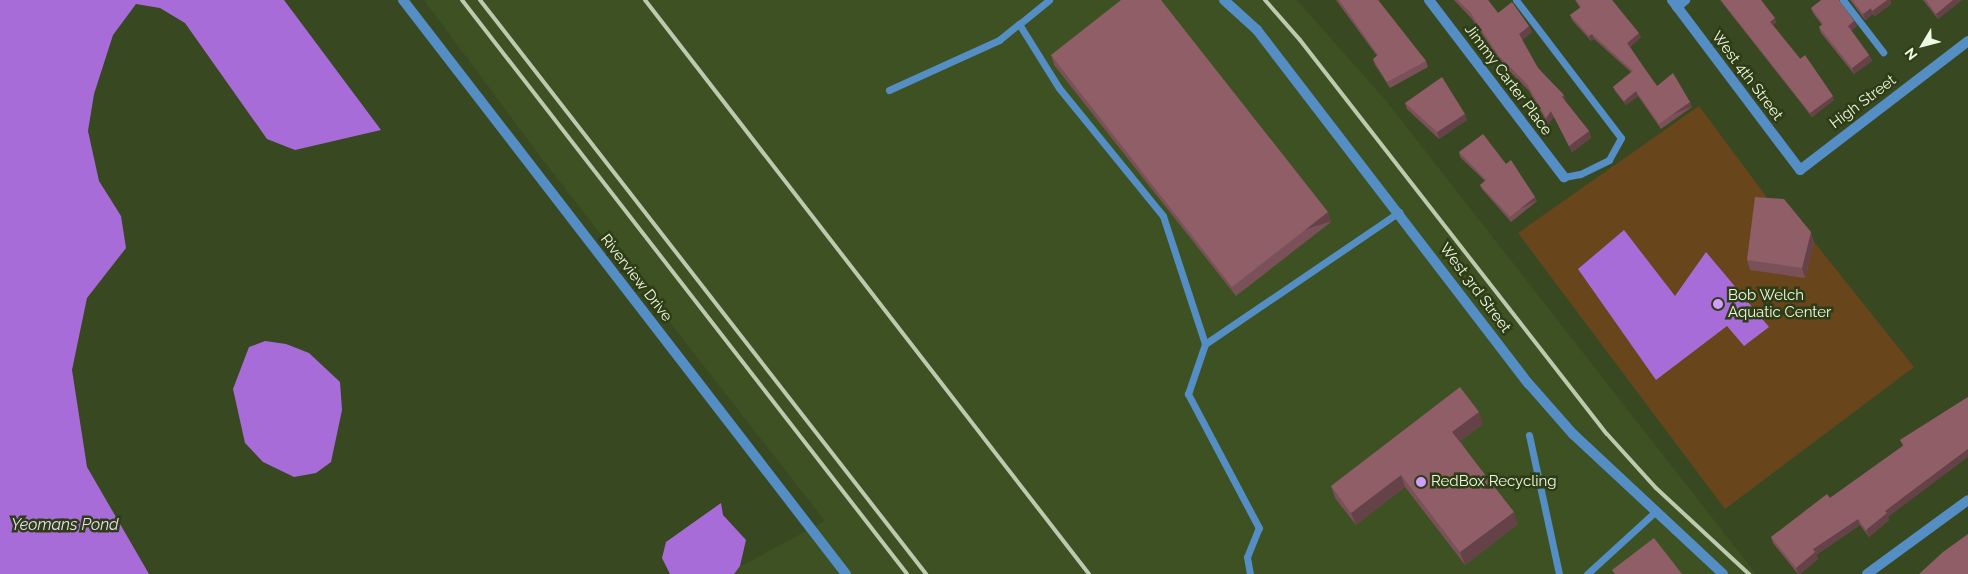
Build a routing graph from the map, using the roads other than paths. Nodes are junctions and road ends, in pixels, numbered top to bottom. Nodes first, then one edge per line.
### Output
1 (403, 0) edge
2 (1048, 0) edge
3 (1224, 0) edge
4 (1429, 0) edge
5 (1516, 0) edge
6 (1843, 0) edge
7 (1678, 2) edge
8 (1019, 24) junction
9 (1968, 41) edge
10 (1883, 52) dead end
11 (890, 90) dead end
12 (1800, 170) joint
13 (1564, 177) joint
14 (1399, 212) junction
15 (1205, 344) junction
16 (1529, 435) dead end
17 (1968, 500) edge
18 (1656, 511) junction
19 (846, 574) edge
20 (1250, 574) edge
21 (1559, 574) edge
22 (1587, 574) edge
23 (1723, 574) edge
24 (1867, 574) edge

1 - 19 street, Riverview Drive
2 - 8 lane
3 - 14 street, West 3rd Street
4 - 13 street, Jimmy Carter Place
5 - 13 lane
6 - 10 lane
7 - 12 street, West 4th Street
8 - 11 lane
8 - 15 lane
9 - 12 street, High Street
14 - 15 lane
14 - 18 street, West 3rd Street
15 - 20 lane
16 - 21 lane
17 - 24 street
18 - 22 lane
18 - 23 street, West 3rd Street

